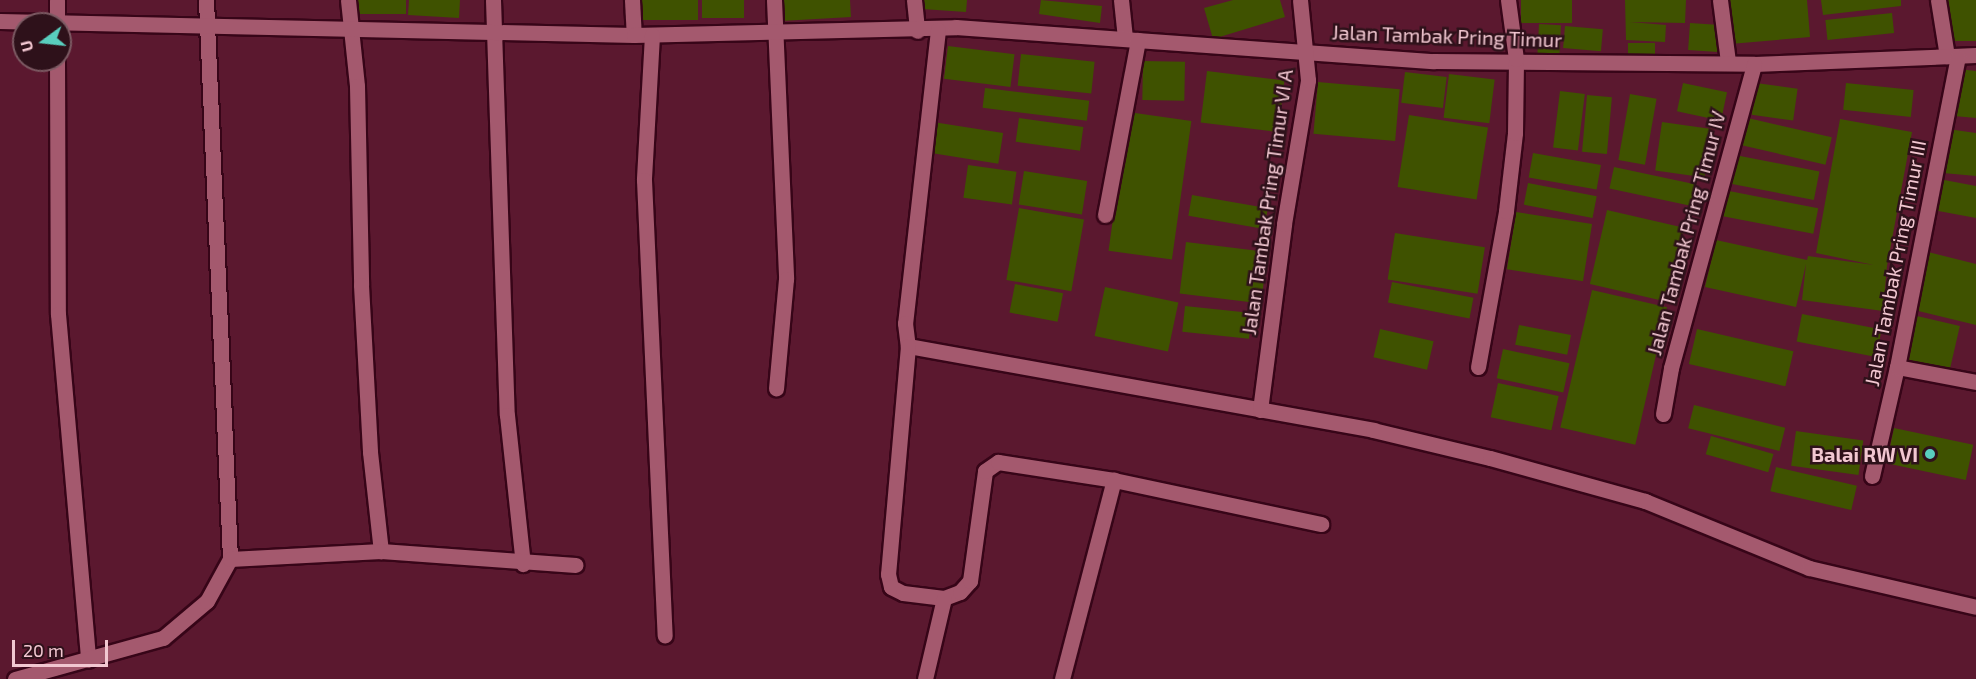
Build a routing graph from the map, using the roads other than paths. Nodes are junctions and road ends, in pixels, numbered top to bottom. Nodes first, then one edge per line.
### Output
1 (206, 0) edge
2 (348, 0) edge
3 (493, 0) edge
4 (632, 0) edge
5 (774, 0) edge
6 (914, 0) edge
7 (1121, 0) edge
8 (1300, 0) edge
9 (1508, 0) edge
10 (1720, 0) edge
11 (1938, 0) edge
12 (72, 24) edge
13 (206, 24) junction
14 (348, 26) junction
15 (494, 30) junction
16 (938, 30) junction
17 (917, 31) junction
18 (777, 33) junction
19 (634, 35) junction
20 (652, 35) junction
21 (1131, 39) junction
22 (1307, 52) junction
23 (1976, 55) edge
24 (1952, 56) junction
25 (1516, 59) junction
26 (1728, 62) junction
27 (1754, 64) junction
28 (57, 72) edge
29 (1105, 215) dead end
30 (908, 346) junction
31 (1478, 367) dead end
32 (1898, 367) junction
33 (1976, 382) edge
34 (776, 389) dead end
35 (1260, 410) junction
36 (1663, 414) dead end
37 (1872, 476) dead end
38 (1114, 480) junction
39 (1321, 524) dead end
40 (381, 551) junction
41 (230, 559) junction
42 (523, 564) junction
43 (575, 566) dead end
44 (944, 598) junction
45 (1976, 607) edge
46 (665, 636) dead end
47 (88, 660) junction
48 (15, 679) edge
49 (925, 679) edge
50 (1062, 679) edge

1 - 13 street
2 - 14 street
3 - 15 street
4 - 19 street
5 - 18 street
6 - 17 street
7 - 21 street
8 - 22 street, Jalan Tambak Pring Timur VI A
9 - 25 street
10 - 26 street
11 - 24 street, Jalan Tambak Pring Timur III
12 - 13 street, Jalan Tambak Pring Timur
13 - 14 street, Jalan Tambak Pring Timur
13 - 41 street
14 - 15 street, Jalan Tambak Pring Timur
14 - 40 street
15 - 19 street, Jalan Tambak Pring Timur
15 - 42 street
16 - 17 street, Jalan Tambak Pring Timur
16 - 21 street, Jalan Tambak Pring Timur
16 - 30 street
17 - 18 street, Jalan Tambak Pring Timur
18 - 20 street, Jalan Tambak Pring Timur
18 - 34 street
19 - 20 street, Jalan Tambak Pring Timur
20 - 46 street
21 - 22 street, Jalan Tambak Pring Timur
21 - 29 street
22 - 25 street, Jalan Tambak Pring Timur
22 - 35 street, Jalan Tambak Pring Timur VI A
23 - 24 street, Jalan Tambak Pring Timur
24 - 27 street, Jalan Tambak Pring Timur
24 - 32 street, Jalan Tambak Pring Timur III
25 - 26 street, Jalan Tambak Pring Timur
25 - 31 street
26 - 27 street, Jalan Tambak Pring Timur
27 - 36 street, Jalan Tambak Pring Timur IV
28 - 47 street
30 - 35 street
30 - 44 street
32 - 33 street
32 - 37 street, Jalan Tambak Pring Timur III
35 - 45 street
38 - 39 street
38 - 44 street
38 - 50 street
40 - 41 street
40 - 42 street
41 - 47 street
42 - 43 street
44 - 49 street
47 - 48 street

